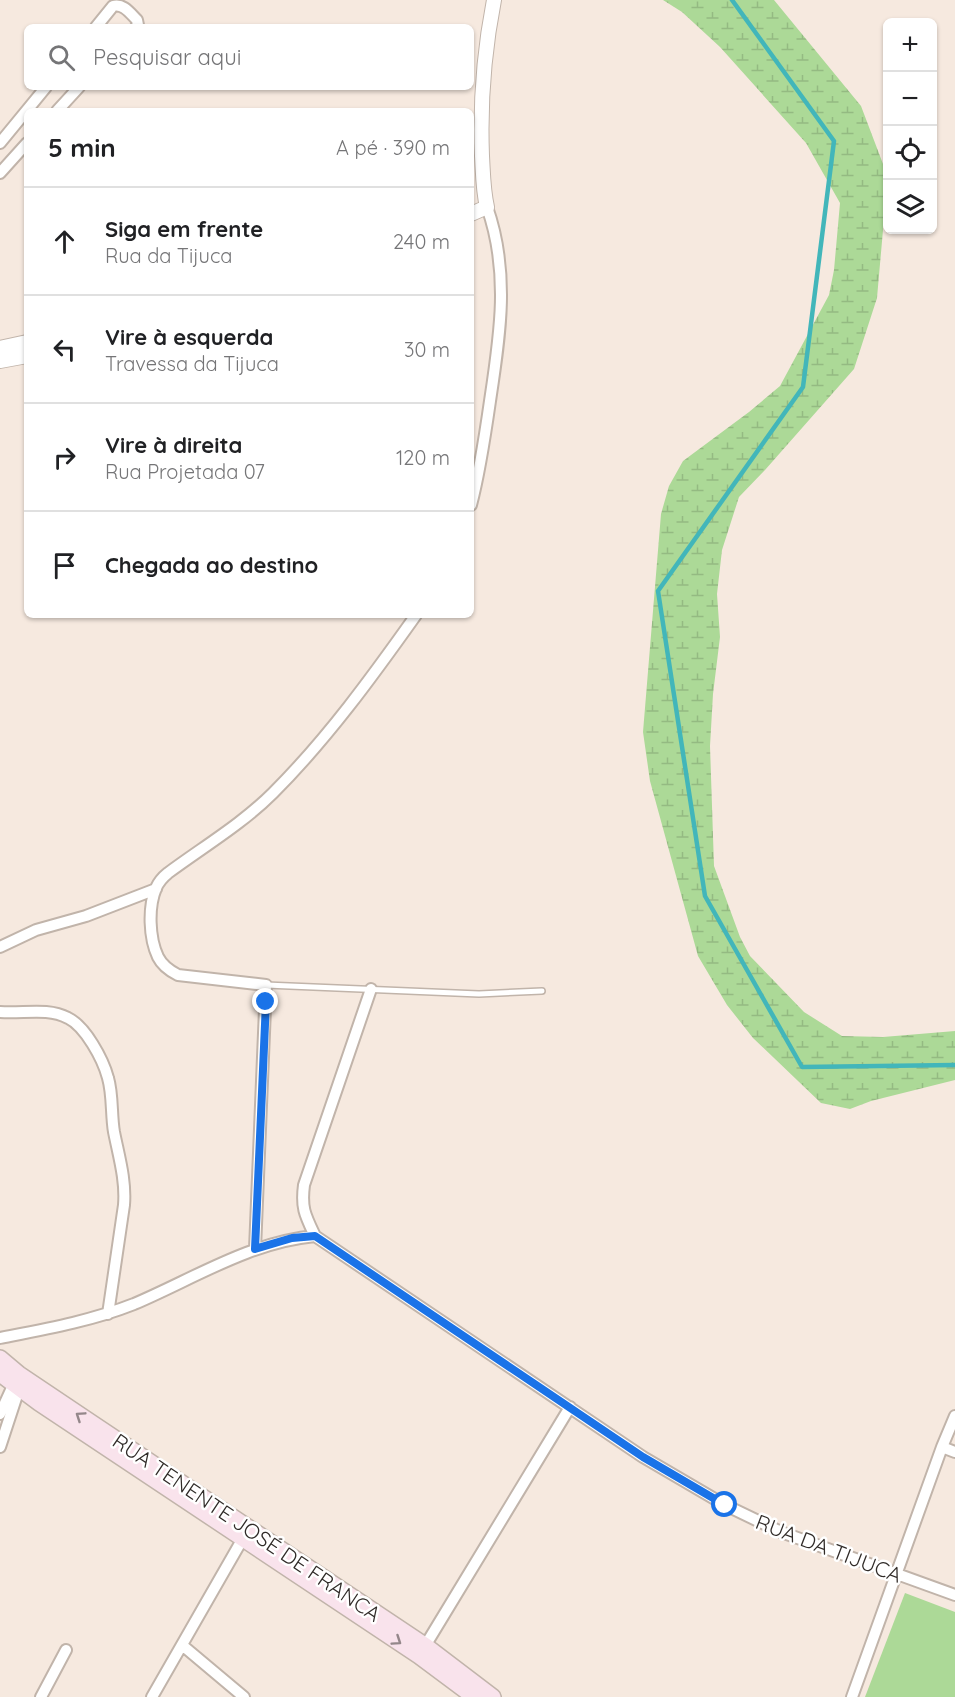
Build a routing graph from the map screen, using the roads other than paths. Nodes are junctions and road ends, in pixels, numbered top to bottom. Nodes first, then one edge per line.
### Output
1 (494, 0) edge
2 (137, 23) edge
3 (98, 24) edge
4 (44, 90) edge
5 (76, 90) edge
6 (29, 108) edge
7 (60, 108) edge
8 (24, 114) edge
9 (2, 141) edge
10 (23, 147) edge
11 (0, 173) edge
12 (486, 202) junction
13 (474, 204) edge
14 (474, 212) edge
15 (24, 343) edge
16 (0, 348) edge
17 (24, 357) edge
18 (0, 361) edge
19 (474, 493) edge
20 (414, 618) edge
21 (156, 889) junction
22 (0, 947) edge
23 (266, 985) junction
24 (371, 989) junction
25 (542, 991) dead end
26 (0, 1012) edge
27 (315, 1236) junction
28 (255, 1249) junction
29 (108, 1314) junction
30 (0, 1338) edge
31 (0, 1358) edge
32 (0, 1374) edge
33 (19, 1381) junction
34 (570, 1407) junction
35 (0, 1414) edge
36 (955, 1416) edge
37 (0, 1447) edge
38 (942, 1448) junction
39 (955, 1452) edge
40 (245, 1533) junction
41 (896, 1575) junction
42 (955, 1595) edge
43 (182, 1645) junction
44 (66, 1650) dead end
45 (422, 1651) junction
46 (41, 1697) edge
47 (152, 1697) edge
48 (244, 1697) edge
49 (474, 1697) edge
50 (493, 1697) edge
51 (852, 1697) edge

1 - 12 street
2 - 3 street
4 - 6 street
5 - 7 street
8 - 9 street
9 - 10 street
10 - 11 street
12 - 13 street
12 - 14 street
12 - 19 street
15 - 16 street
17 - 18 street
20 - 21 street
21 - 22 street
21 - 23 street
23 - 24 lane
23 - 28 street
24 - 25 lane
24 - 27 street
26 - 29 street
27 - 28 street
27 - 34 street, RUA DA TIJUCA
28 - 29 street
29 - 30 street
31 - 33 main road, RUA TENENTE JOSÉ DE FRANCA
32 - 33 main road, RUA TENENTE JOSÉ DE FRANCA
33 - 35 street
33 - 37 street
33 - 40 main road, RUA TENENTE JOSÉ DE FRANCA
34 - 41 street, RUA DA TIJUCA
34 - 45 street
36 - 38 street
38 - 39 street
38 - 41 street
40 - 43 street
40 - 45 main road, RUA TENENTE JOSÉ DE FRANCA
41 - 42 street, RUA DA TIJUCA
41 - 51 street
43 - 47 street
43 - 48 street
44 - 46 street
45 - 49 main road, RUA TENENTE JOSÉ DE FRANCA
45 - 50 main road, RUA TENENTE JOSÉ DE FRANCA

